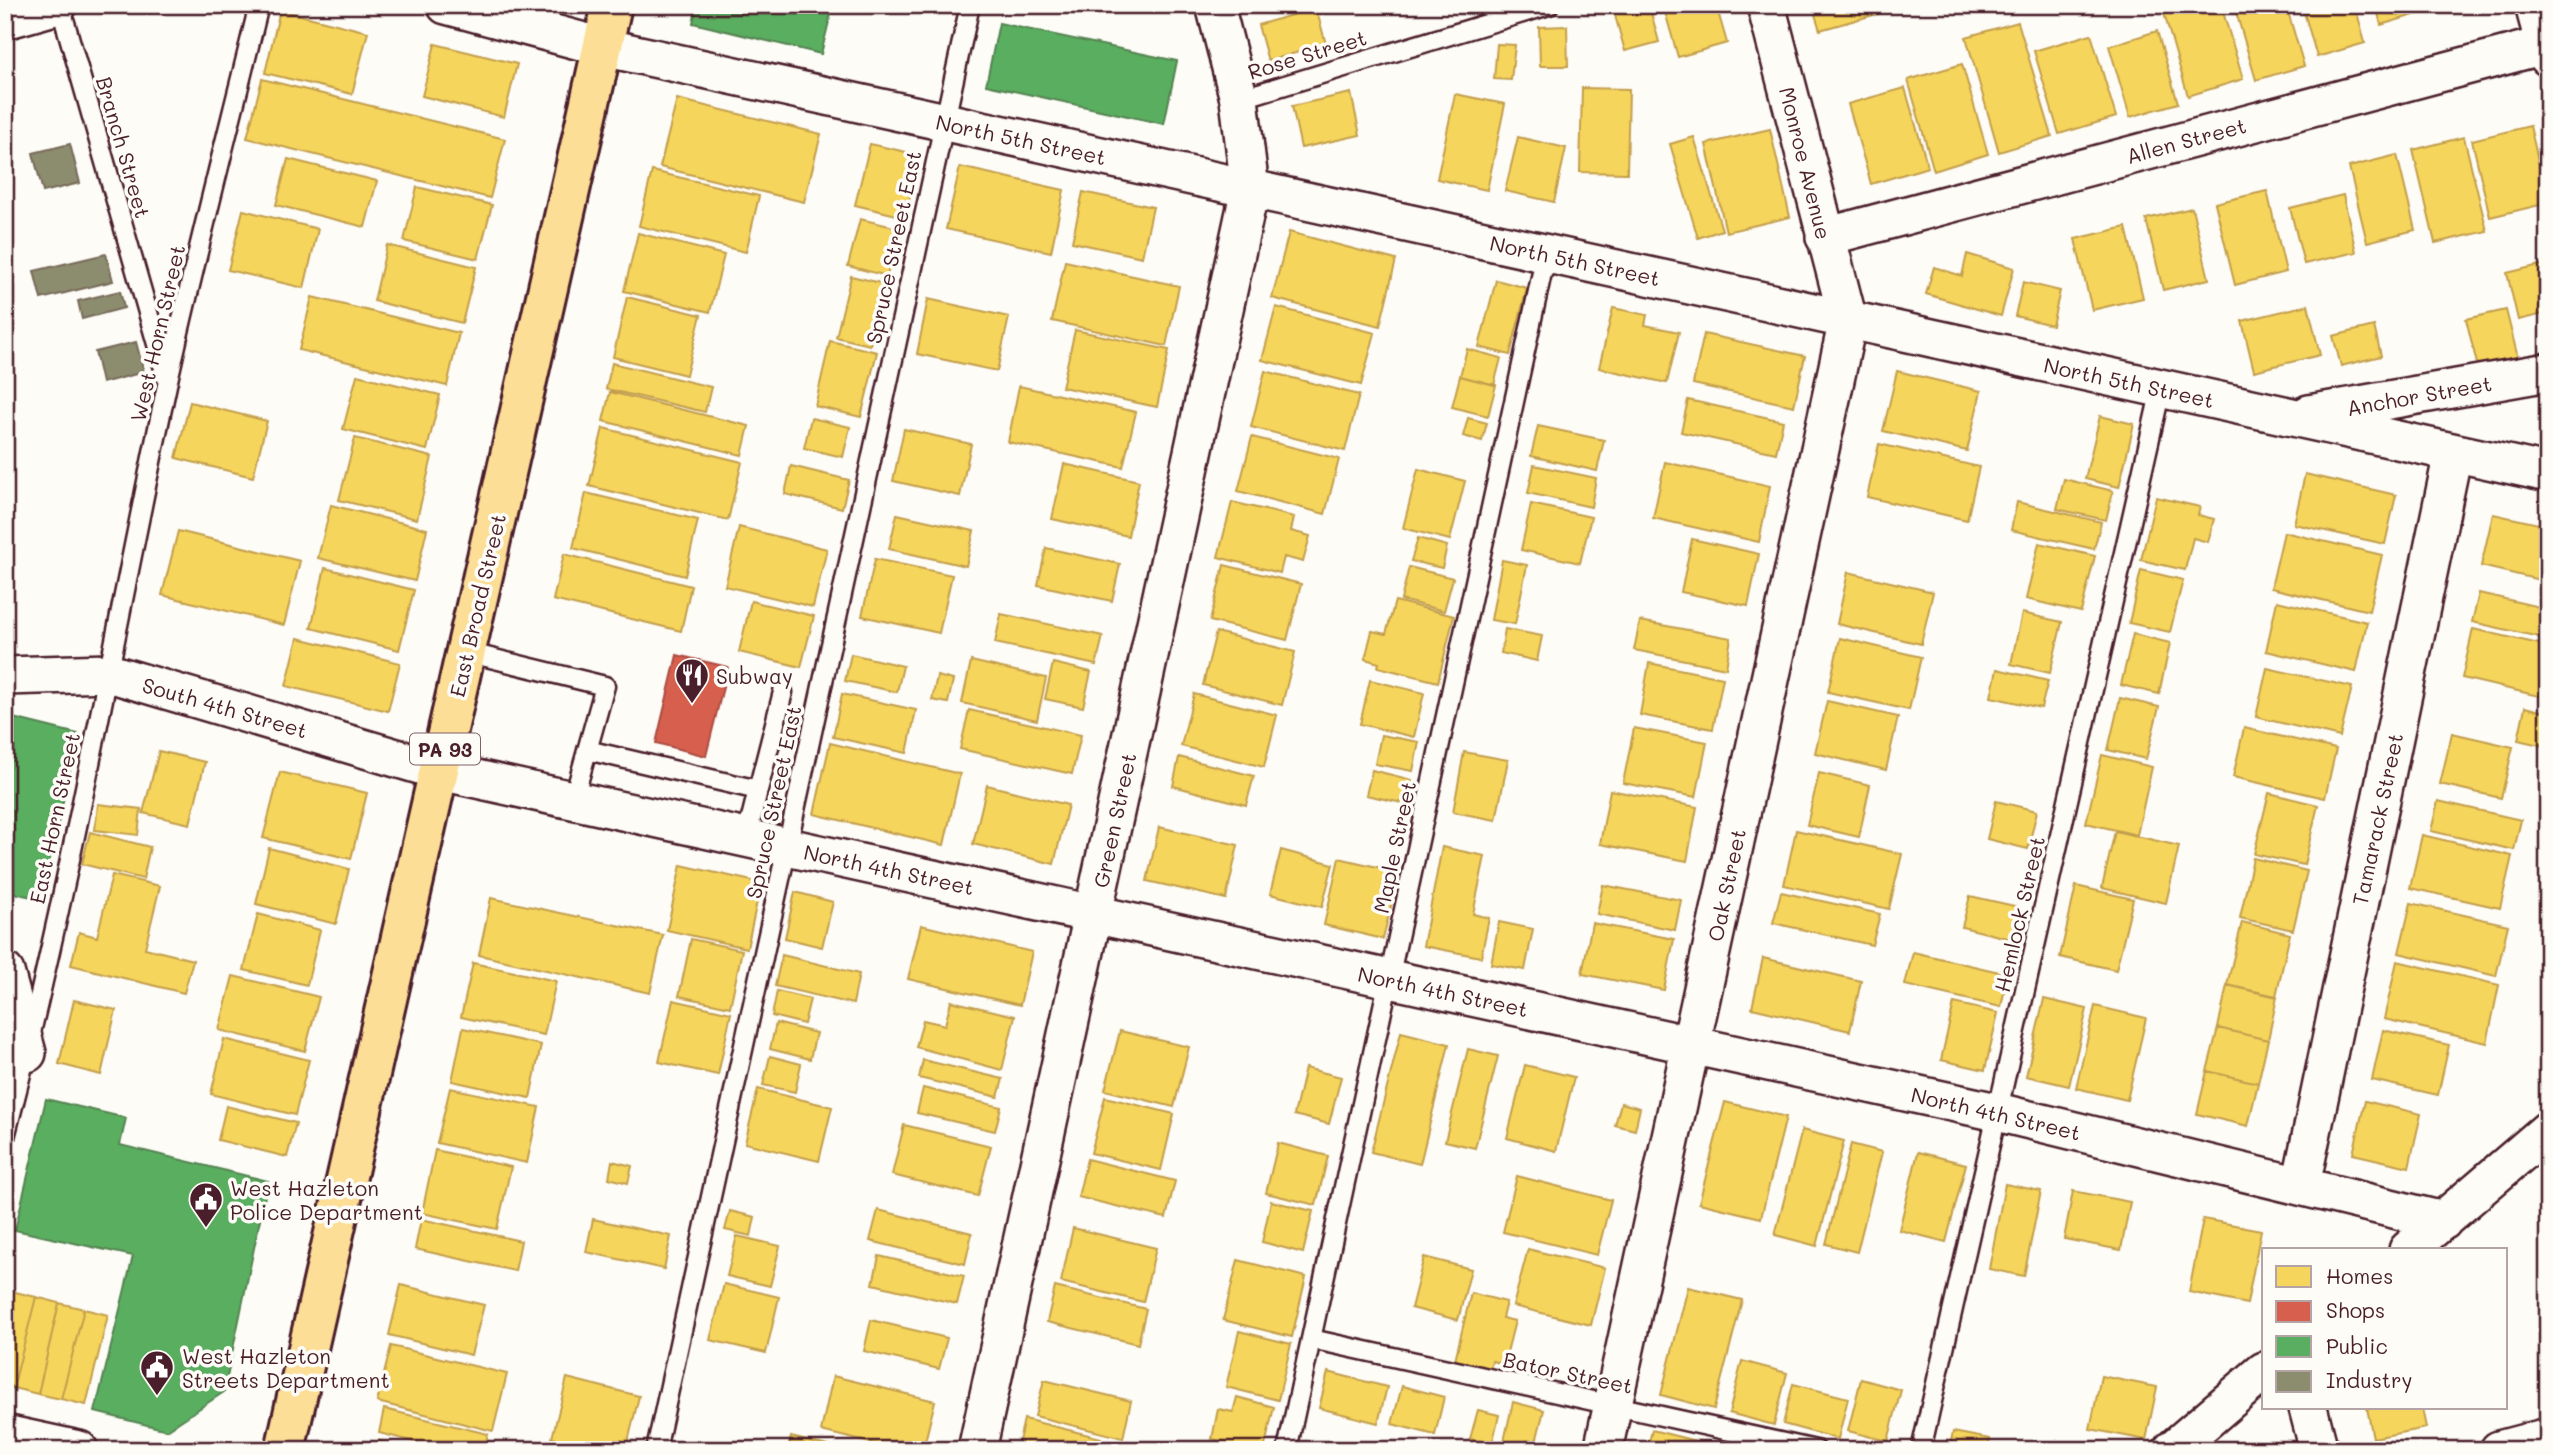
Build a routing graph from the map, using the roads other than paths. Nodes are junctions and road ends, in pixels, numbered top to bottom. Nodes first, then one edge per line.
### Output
1 (59, 5) edge
2 (259, 5) edge
3 (446, 5) edge
4 (612, 5) edge
5 (970, 5) edge
6 (1215, 5) edge
7 (1766, 5) edge
8 (2534, 5) edge
9 (1538, 7) edge
10 (5, 20) edge
11 (603, 47) junction
12 (2547, 48) edge
13 (1239, 99) junction
14 (944, 122) junction
15 (1250, 190) junction
16 (1825, 237) junction
17 (1546, 254) junction
18 (1849, 320) junction
19 (2548, 372) edge
20 (168, 382) junction
21 (2161, 389) junction
22 (2290, 417) junction
23 (2453, 453) junction
24 (2548, 473) edge
25 (467, 652) junction
26 (109, 673) junction
27 (5, 676) edge
28 (783, 692) dead end
29 (587, 750) junction
30 (440, 771) junction
31 (758, 790) junction
32 (573, 801) junction
33 (746, 839) junction
34 (786, 847) junction
35 (1093, 914) junction
36 (5, 972) edge
37 (1389, 979) junction
38 (1691, 1045) junction
39 (27, 1053) junction
40 (1997, 1112) junction
41 (2548, 1130) edge
42 (5, 1136) edge
43 (2301, 1185) junction
44 (2444, 1221) junction
45 (2410, 1248) edge
46 (1311, 1339) junction
47 (2262, 1373) edge
48 (1613, 1405) junction
49 (2309, 1410) edge
50 (5, 1434) edge
51 (2548, 1437) edge
52 (79, 1450) edge
53 (285, 1450) edge
54 (656, 1450) edge
55 (977, 1450) edge
56 (1287, 1450) edge
57 (1603, 1450) edge
58 (1816, 1450) edge
59 (1921, 1450) edge
60 (2172, 1450) edge
61 (2319, 1450) edge
62 (2499, 1450) edge

1 - 10 street
1 - 20 lane, Branch Street
2 - 20 lane, West Horn Street
3 - 11 street, North 5th Street
4 - 11 highway, PA 93
5 - 14 lane, Spruce Street East
6 - 13 street, Green Street
7 - 16 street, Monroe Avenue
8 - 12 street
9 - 13 lane, Rose Street
11 - 14 street, North 5th Street
11 - 25 highway, East Broad Street / PA 93
12 - 16 street, Allen Street
13 - 15 street, Green Street
14 - 15 street, North 5th Street
14 - 34 lane, Spruce Street East
15 - 17 street, North 5th Street
15 - 35 street, Green Street
16 - 18 street, Monroe Avenue
17 - 18 street, North 5th Street
17 - 37 lane, Maple Street
18 - 21 street, North 5th Street
18 - 38 street, Oak Street
19 - 22 street, Anchor Street
20 - 26 lane, West Horn Street
21 - 22 street, North 5th Street
21 - 40 lane, Hemlock Street
22 - 23 street, North 5th Street
23 - 24 street, North 5th Street
23 - 43 street, Tamarack Street
25 - 29 lane
25 - 30 highway, East Broad Street / PA 93
26 - 27 street, South 4th Street
26 - 30 street, South 4th Street
26 - 39 lane, East Horn Street
28 - 31 lane
29 - 31 lane
29 - 32 lane
30 - 32 street, North 4th Street
30 - 53 highway, East Broad Street / PA 93
31 - 33 lane
32 - 33 street, North 4th Street
33 - 34 street, North 4th Street
34 - 35 street, North 4th Street
34 - 54 lane, Spruce Street East
35 - 37 street, North 4th Street
35 - 55 street, Green Street
36 - 39 street
37 - 38 street, North 4th Street
37 - 46 lane, Maple Street
38 - 40 street, North 4th Street
38 - 48 street, Oak Street
39 - 42 lane, East Horn Street
40 - 43 street, North 4th Street
40 - 59 lane, Hemlock Street
41 - 44 street
43 - 44 street, North 4th Street
44 - 45 street
46 - 48 lane, Bator Street
46 - 56 lane, Maple Street
47 - 60 street
48 - 57 street, Oak Street
48 - 58 lane, Bator Street
49 - 61 street
50 - 52 street
51 - 62 street

